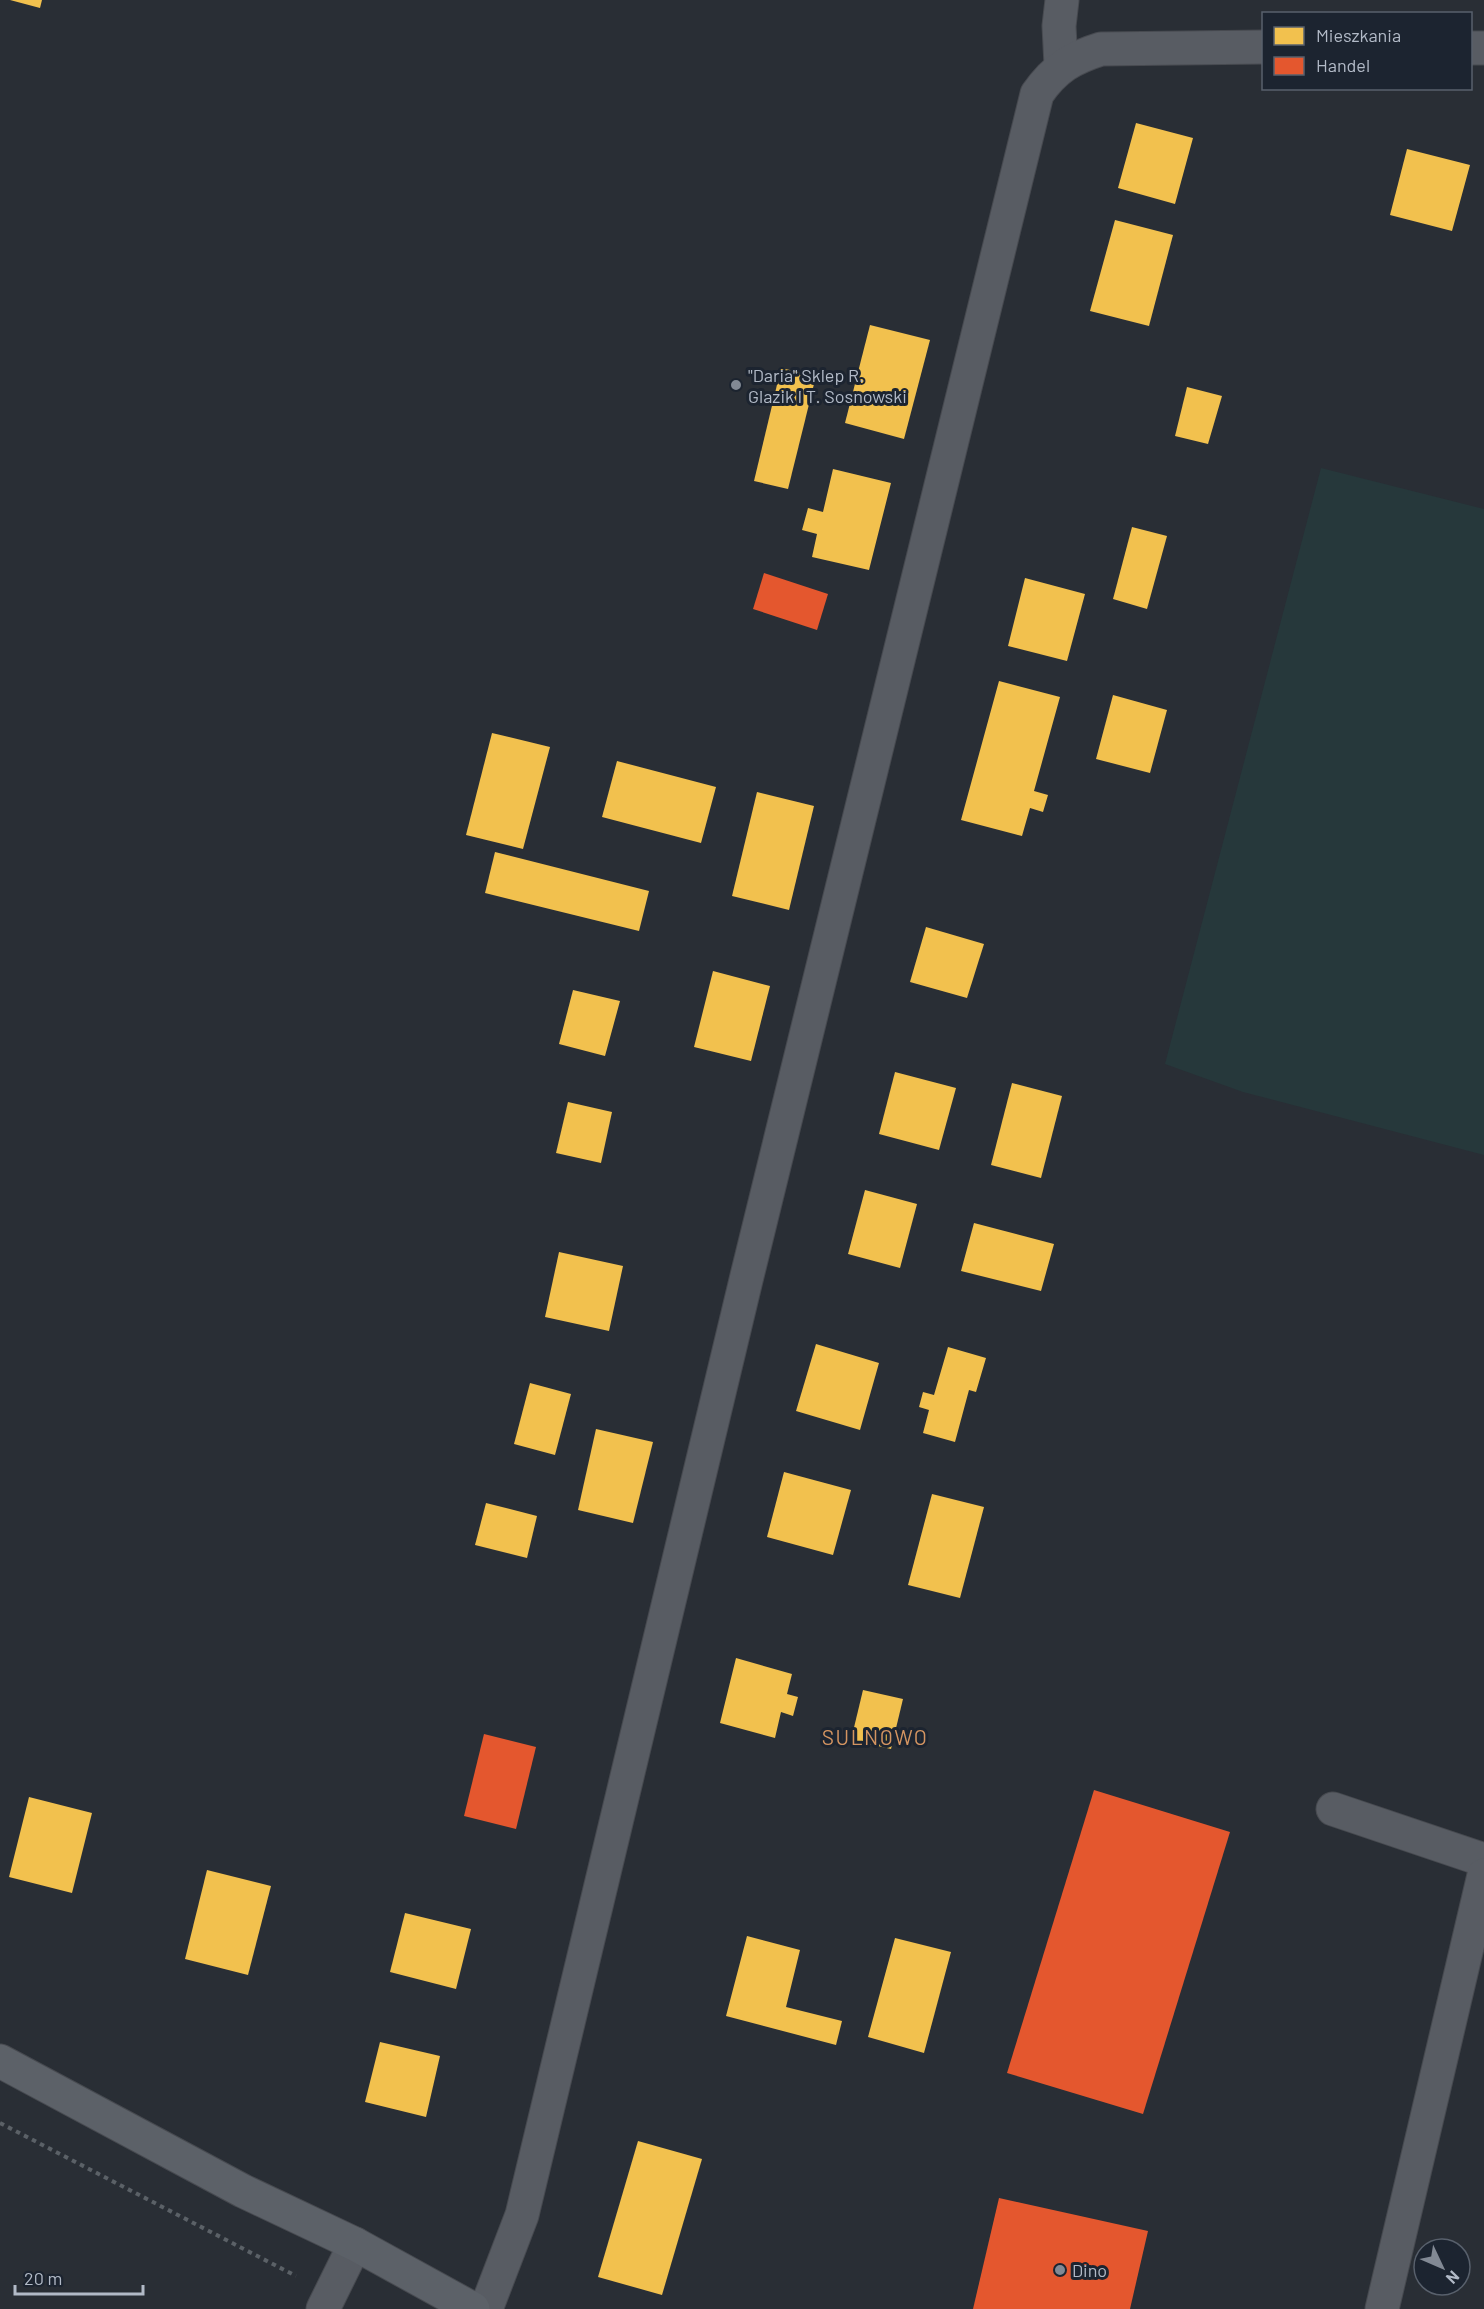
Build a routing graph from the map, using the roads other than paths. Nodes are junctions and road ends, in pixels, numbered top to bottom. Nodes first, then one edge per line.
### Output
1 (1062, 0) edge
2 (1262, 47) edge
3 (1060, 65) junction
4 (1333, 1809) dead end
5 (1484, 1860) edge
6 (1484, 1875) edge
7 (0, 2061) edge
8 (355, 2244) junction
9 (327, 2301) edge
10 (473, 2309) edge
11 (486, 2309) edge
12 (1382, 2309) edge

1 - 3 street
2 - 3 street
3 - 11 street
4 - 5 street
6 - 12 street
7 - 8 main road
8 - 9 street
8 - 10 main road

